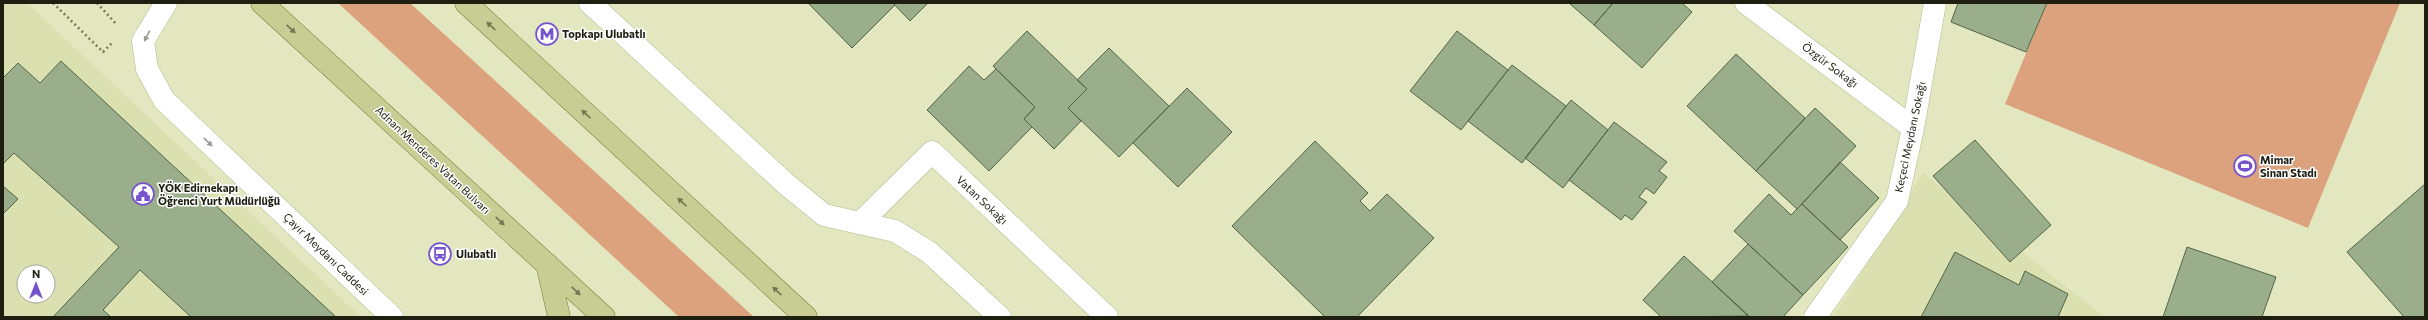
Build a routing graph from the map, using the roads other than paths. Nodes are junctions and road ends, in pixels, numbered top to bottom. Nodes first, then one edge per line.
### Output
1 (166, 3) edge
2 (262, 3) edge
3 (466, 3) edge
4 (590, 3) edge
5 (1746, 3) edge
6 (1935, 3) edge
7 (1914, 128) junction
8 (860, 224) junction
9 (547, 264) junction
10 (392, 317) edge
11 (560, 317) edge
12 (604, 317) edge
13 (806, 317) edge
14 (1000, 317) edge
15 (1106, 317) edge
16 (1815, 317) edge

1 -> 10 street, Çayır Meydanı Caddesi
2 -> 9 main road, Adnan Menderes Vatan Bulvarı
13 -> 3 main road
4 - 8 street
5 - 7 street, Özgür Sokağı
6 - 7 street, Keçeci Meydanı Sokağı
7 - 16 street, Keçeci Meydanı Sokağı
8 - 14 street
8 - 15 street, Vatan Sokağı
9 - 11 main road
9 -> 12 main road, Adnan Menderes Vatan Bulvarı

